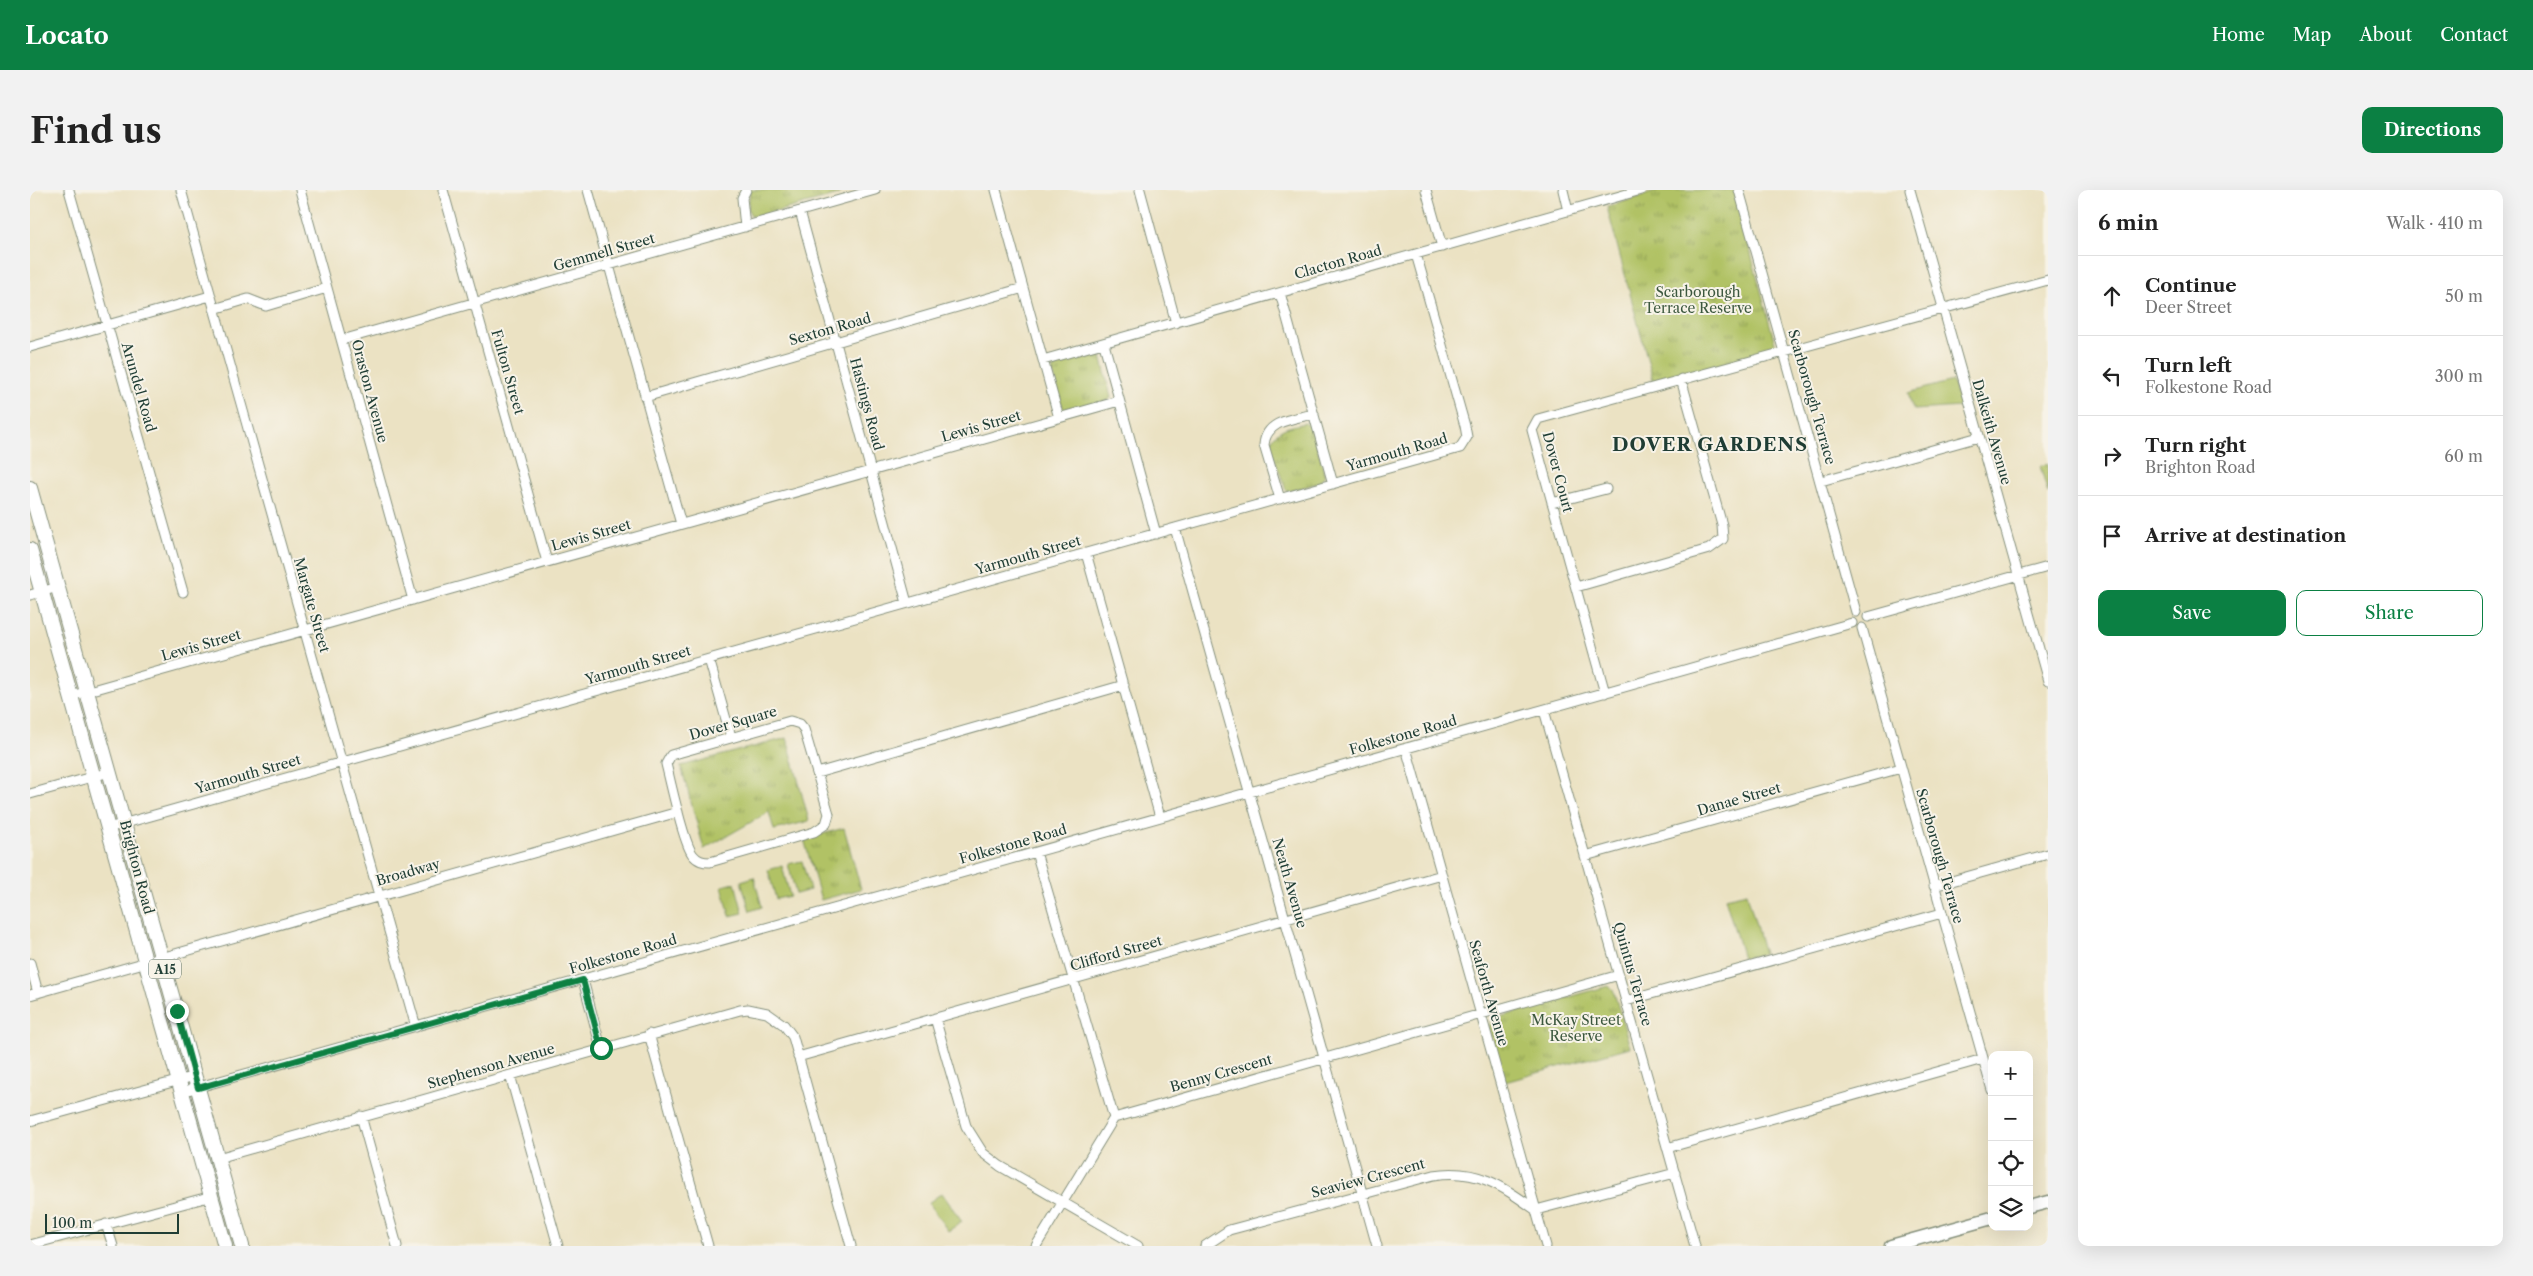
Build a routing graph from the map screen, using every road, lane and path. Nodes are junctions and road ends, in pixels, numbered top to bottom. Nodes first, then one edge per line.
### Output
1 (69, 190) edge
2 (181, 190) edge
3 (300, 190) edge
4 (443, 190) edge
5 (588, 190) edge
6 (746, 190) edge
7 (875, 190) edge
8 (996, 190) edge
9 (1140, 190) edge
10 (1426, 190) edge
11 (1562, 190) edge
12 (1641, 190) edge
13 (1739, 190) edge
14 (1910, 190) edge
15 (849, 193) edge
16 (800, 211) junction
17 (1568, 211) junction
18 (745, 226) junction
19 (1442, 247) junction
20 (1416, 254) junction
21 (608, 265) junction
22 (2048, 280) edge
23 (327, 288) junction
24 (1023, 288) junction
25 (1280, 294) junction
26 (210, 296) junction
27 (474, 303) junction
28 (1943, 308) junction
29 (214, 309) junction
30 (1176, 323) junction
31 (108, 325) junction
32 (342, 340) junction
33 (836, 342) junction
34 (1104, 344) junction
35 (30, 347) edge
36 (1785, 351) junction
37 (1043, 360) junction
38 (1681, 378) junction
39 (645, 397) junction
40 (1119, 401) junction
41 (1314, 414) junction
42 (1059, 418) junction
43 (1979, 437) junction
44 (871, 471) junction
45 (1821, 481) junction
46 (1333, 484) junction
47 (30, 488) edge
48 (1606, 489) dead end
49 (1280, 499) junction
50 (1552, 503) junction
51 (681, 524) junction
52 (1175, 528) junction
53 (1156, 534) junction
54 (30, 550) edge
55 (1086, 553) junction
56 (547, 562) junction
57 (2048, 567) edge
58 (2018, 576) junction
59 (58, 587) junction
60 (1576, 587) junction
61 (183, 592) dead end
62 (36, 594) edge
63 (413, 600) junction
64 (907, 603) junction
65 (1856, 612) junction
66 (1868, 618) junction
67 (1852, 623) junction
68 (1862, 628) junction
69 (304, 630) junction
70 (709, 659) junction
71 (2048, 681) edge
72 (1124, 685) junction
73 (88, 691) junction
74 (1605, 692) junction
75 (71, 696) junction
76 (1544, 710) junction
77 (731, 737) junction
78 (1406, 748) junction
79 (342, 762) junction
80 (1901, 768) junction
81 (110, 772) junction
82 (817, 773) junction
83 (93, 776) junction
84 (1250, 792) junction
85 (30, 794) edge
86 (678, 812) junction
87 (1160, 817) junction
88 (125, 823) junction
89 (108, 828) junction
90 (1036, 852) junction
91 (2048, 854) edge
92 (1585, 856) junction
93 (1442, 876) junction
94 (1934, 886) junction
95 (379, 895) junction
96 (1942, 913) junction
97 (1286, 920) junction
98 (162, 958) junction
99 (146, 962) junction
100 (30, 963) edge
101 (1619, 975) junction
102 (583, 980) junction
103 (1072, 980) junction
104 (34, 994) edge
105 (1626, 1001) junction
106 (1480, 1013) junction
107 (935, 1018) junction
108 (416, 1026) junction
109 (649, 1034) junction
110 (601, 1048) junction
111 (798, 1057) junction
112 (1325, 1057) junction
113 (1983, 1058) junction
114 (510, 1075) junction
115 (1988, 1076) edge
116 (196, 1082) junction
117 (180, 1086) junction
118 (362, 1116) junction
119 (1114, 1118) junction
120 (30, 1121) edge
121 (1668, 1148) junction
122 (218, 1158) junction
123 (1674, 1173) junction
124 (1363, 1194) junction
125 (212, 1196) junction
126 (1061, 1201) junction
127 (2048, 1202) edge
128 (2033, 1206) edge
129 (1536, 1210) junction
130 (1988, 1219) edge
131 (106, 1224) junction
132 (30, 1245) edge
133 (112, 1246) edge
134 (225, 1246) edge
135 (242, 1246) edge
136 (397, 1246) edge
137 (558, 1246) edge
138 (708, 1246) edge
139 (851, 1246) edge
140 (1036, 1246) edge
141 (1138, 1246) edge
142 (1205, 1246) edge
143 (1378, 1246) edge
144 (1546, 1246) edge
145 (1695, 1246) edge
146 (1891, 1246) edge

1 - 31 street, Arundel Road
2 - 26 street, Margate Street
3 - 23 street, Oraston Avenue
4 - 27 street, Fulton Street
5 - 21 street
6 - 18 street
7 - 15 street, Gemmell Street
8 - 24 street
9 - 30 street
10 - 19 street
11 - 17 street
12 - 17 street, Clacton Road
13 - 36 street, Scarborough Terrace
14 - 28 street, Dalkeith Avenue
15 - 16 street, Gemmell Street
16 - 18 street, Gemmell Street
16 - 33 street, Hastings Road
17 - 19 street, Clacton Road
18 - 21 street, Gemmell Street
19 - 20 street, Clacton Road
20 - 25 street, Clacton Road
20 - 46 street, Yarmouth Road
21 - 27 street, Gemmell Street
21 - 39 street
22 - 28 street, Dover Court
23 - 29 street
23 - 32 street, Oraston Avenue
24 - 33 street, Sexton Road
24 - 37 street
25 - 30 street, Clacton Road
25 - 41 street
26 - 29 street, Margate Street
26 - 31 street
27 - 32 street, Gemmell Street
27 - 56 street, Fulton Street
28 - 36 street, Dover Court
28 - 43 street, Dalkeith Avenue
29 - 69 street, Margate Street
30 - 34 street, Clacton Road
31 - 35 street
31 - 61 street, Arundel Road
32 - 63 street, Oraston Avenue
33 - 39 street, Sexton Road
33 - 44 street, Hastings Road
34 - 37 street, Clacton Road
34 - 40 street
36 - 38 street, Dover Court
36 - 45 street, Scarborough Terrace
37 - 42 street
38 - 50 street, Dover Court
38 - 60 street
39 - 51 street
40 - 42 street, Lewis Street
40 - 53 street
41 - 46 street
41 - 49 street
42 - 44 street, Lewis Street
43 - 45 street
43 - 58 street, Dalkeith Avenue
44 - 51 street, Lewis Street
44 - 64 street, Hastings Road
45 - 65 street, Scarborough Terrace
46 - 49 street, Yarmouth Road
47 - 59 main road, Brighton Road / A15
48 - 50 street
49 - 52 street, Yarmouth Road
50 - 60 street, Dover Court
51 - 56 street, Lewis Street
52 - 53 street, Yarmouth Street
52 - 84 street, Neath Avenue
53 - 55 street, Yarmouth Street
54 - 62 main road, Brighton Road / A15
55 - 64 street, Yarmouth Street
55 - 72 street
56 - 63 street, Lewis Street
57 - 58 street
58 - 66 street
58 - 71 street, Dalkeith Avenue
59 - 62 street
59 - 73 main road, Brighton Road / A15
60 - 74 street, Dover Court
62 - 75 main road, Brighton Road / A15
63 - 69 street, Lewis Street
64 - 70 street, Yarmouth Street
65 - 66 street
65 - 67 street
66 - 68 street
67 - 68 street
67 - 74 street, Folkestone Road
68 - 80 street, Scarborough Terrace
69 - 73 street, Lewis Street
69 - 79 street, Margate Street
70 - 77 street
70 - 79 street, Yarmouth Street
72 - 82 street
72 - 87 street
73 - 75 street, Lewis Street
73 - 81 main road, Brighton Road / A15
74 - 76 street, Folkestone Road
75 - 83 main road, Brighton Road / A15
76 - 78 street, Folkestone Road
76 - 92 street, Quintus Terrace
77 - 82 street, Dover Square
77 - 86 street, Dover Square
78 - 84 street, Folkestone Road
78 - 93 street, Seaforth Avenue
79 - 88 street, Yarmouth Street
79 - 95 street, Margate Street
80 - 92 street, Danae Street
80 - 94 street, Scarborough Terrace
81 - 83 street
81 - 88 main road, Brighton Road / A15
82 - 86 street, Dover Square
83 - 85 street
83 - 89 main road, Brighton Road / A15
84 - 87 street, Folkestone Road
84 - 97 street, Neath Avenue
86 - 95 street, Broadway
87 - 90 street, Folkestone Road
88 - 89 street, Yarmouth Street
88 - 98 main road, Brighton Road / A15
89 - 99 main road, Brighton Road / A15
90 - 102 street, Folkestone Road
90 - 103 street
91 - 94 street
92 - 101 street, Quintus Terrace
93 - 97 street, Clifford Street
93 - 106 street, Seaforth Avenue
94 - 96 street, Scarborough Terrace
95 - 98 street, Broadway
95 - 108 street, Margate Street
96 - 105 street
96 - 113 street, Scarborough Terrace
97 - 103 street, Clifford Street
97 - 112 street, Neath Avenue
98 - 99 street, Broadway
98 - 116 main road, Brighton Road / A15
99 - 104 street, Broadway
99 - 117 main road, Brighton Road / A15
100 - 104 street
101 - 105 street, Quintus Terrace
101 - 106 street, Benny Crescent
102 - 108 street, Folkestone Road
102 - 110 street
103 - 107 street, Clifford Street
103 - 119 street
105 - 121 street, Quintus Terrace
106 - 112 street, Benny Crescent
106 - 129 street, Seaforth Avenue
107 - 111 street, Clifford Street
107 - 126 street
108 - 116 street, Folkestone Road
109 - 110 street, Stephenson Avenue
109 - 111 street, Stephenson Avenue
109 - 138 street
110 - 114 street, Stephenson Avenue
111 - 139 street
112 - 119 street, Benny Crescent
112 - 124 street, Neath Avenue
113 - 115 street, Scarborough Terrace
113 - 121 street
114 - 118 street, Stephenson Avenue
114 - 137 street
116 - 117 street, Folkestone Road
116 - 122 main road, Brighton Road / A15
117 - 120 street, Folkestone Road
117 - 125 main road, Brighton Road / A15
118 - 122 street, Stephenson Avenue
118 - 136 street
119 - 126 street
121 - 123 street, Quintus Terrace
122 - 135 main road, Brighton Road / A15
123 - 129 street
123 - 145 street, Quintus Terrace
124 - 129 street, Seaview Crescent
124 - 142 street, Seaview Crescent
124 - 143 street, Neath Avenue
125 - 131 street
125 - 134 main road, Brighton Road / A15
126 - 140 street
126 - 141 street
127 - 128 main road
129 - 144 street, Seaforth Avenue
130 - 146 main road
131 - 132 street
131 - 133 street

